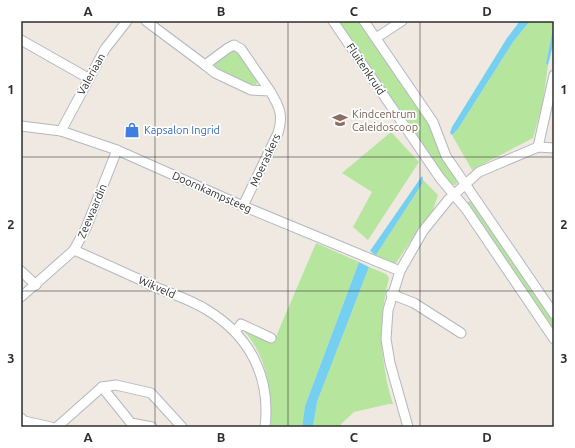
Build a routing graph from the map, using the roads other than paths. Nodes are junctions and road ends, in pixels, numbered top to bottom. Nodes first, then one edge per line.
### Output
1 (127, 21) edge
2 (146, 21) edge
3 (333, 21) edge
4 (364, 21) edge
5 (402, 21) edge
6 (376, 38) junction
7 (21, 40) edge
8 (205, 65) junction
9 (554, 76) edge
10 (88, 78) junction
11 (270, 91) junction
12 (21, 126) edge
13 (61, 131) junction
14 (538, 147) junction
15 (554, 148) edge
16 (117, 150) junction
17 (465, 184) junction
18 (453, 195) junction
19 (243, 206) junction
20 (74, 250) junction
21 (21, 271) edge
22 (400, 271) junction
23 (36, 285) junction
24 (391, 294) junction
25 (21, 297) edge
26 (554, 314) edge
27 (236, 331) junction
28 (461, 333) dead end
29 (271, 338) dead end
30 (554, 339) edge
31 (102, 387) junction
32 (21, 418) edge
33 (51, 427) edge
34 (57, 427) edge
35 (152, 427) edge
36 (182, 427) edge
37 (265, 427) edge
38 (408, 427) edge

1 - 10 street, Valeriaan
2 - 8 street
3 - 18 street, Fluitenkruid
4 - 6 street
5 - 6 street
6 - 17 street
7 - 10 street
8 - 11 street
8 - 11 street, Moeraskers
9 - 14 street
10 - 13 street, Valeriaan
11 - 19 street, Moeraskers
12 - 13 street, Doornkampsteeg
13 - 16 street, Doornkampsteeg
14 - 15 street
14 - 17 street
16 - 19 street, Doornkampsteeg
16 - 20 street, Zeewaardin
17 - 18 street
17 - 26 street
18 - 22 street
18 - 30 street, Fluitenkruid
19 - 22 street, Doornkampsteeg
20 - 23 street, Zeewaardin
20 - 27 street, Wikveld
21 - 23 street
22 - 24 street
23 - 25 street, Zeewaardin
24 - 28 street
24 - 38 street
27 - 29 street
27 - 37 street, Wikveld
31 - 34 street
31 - 35 street
31 - 36 street
32 - 33 street

